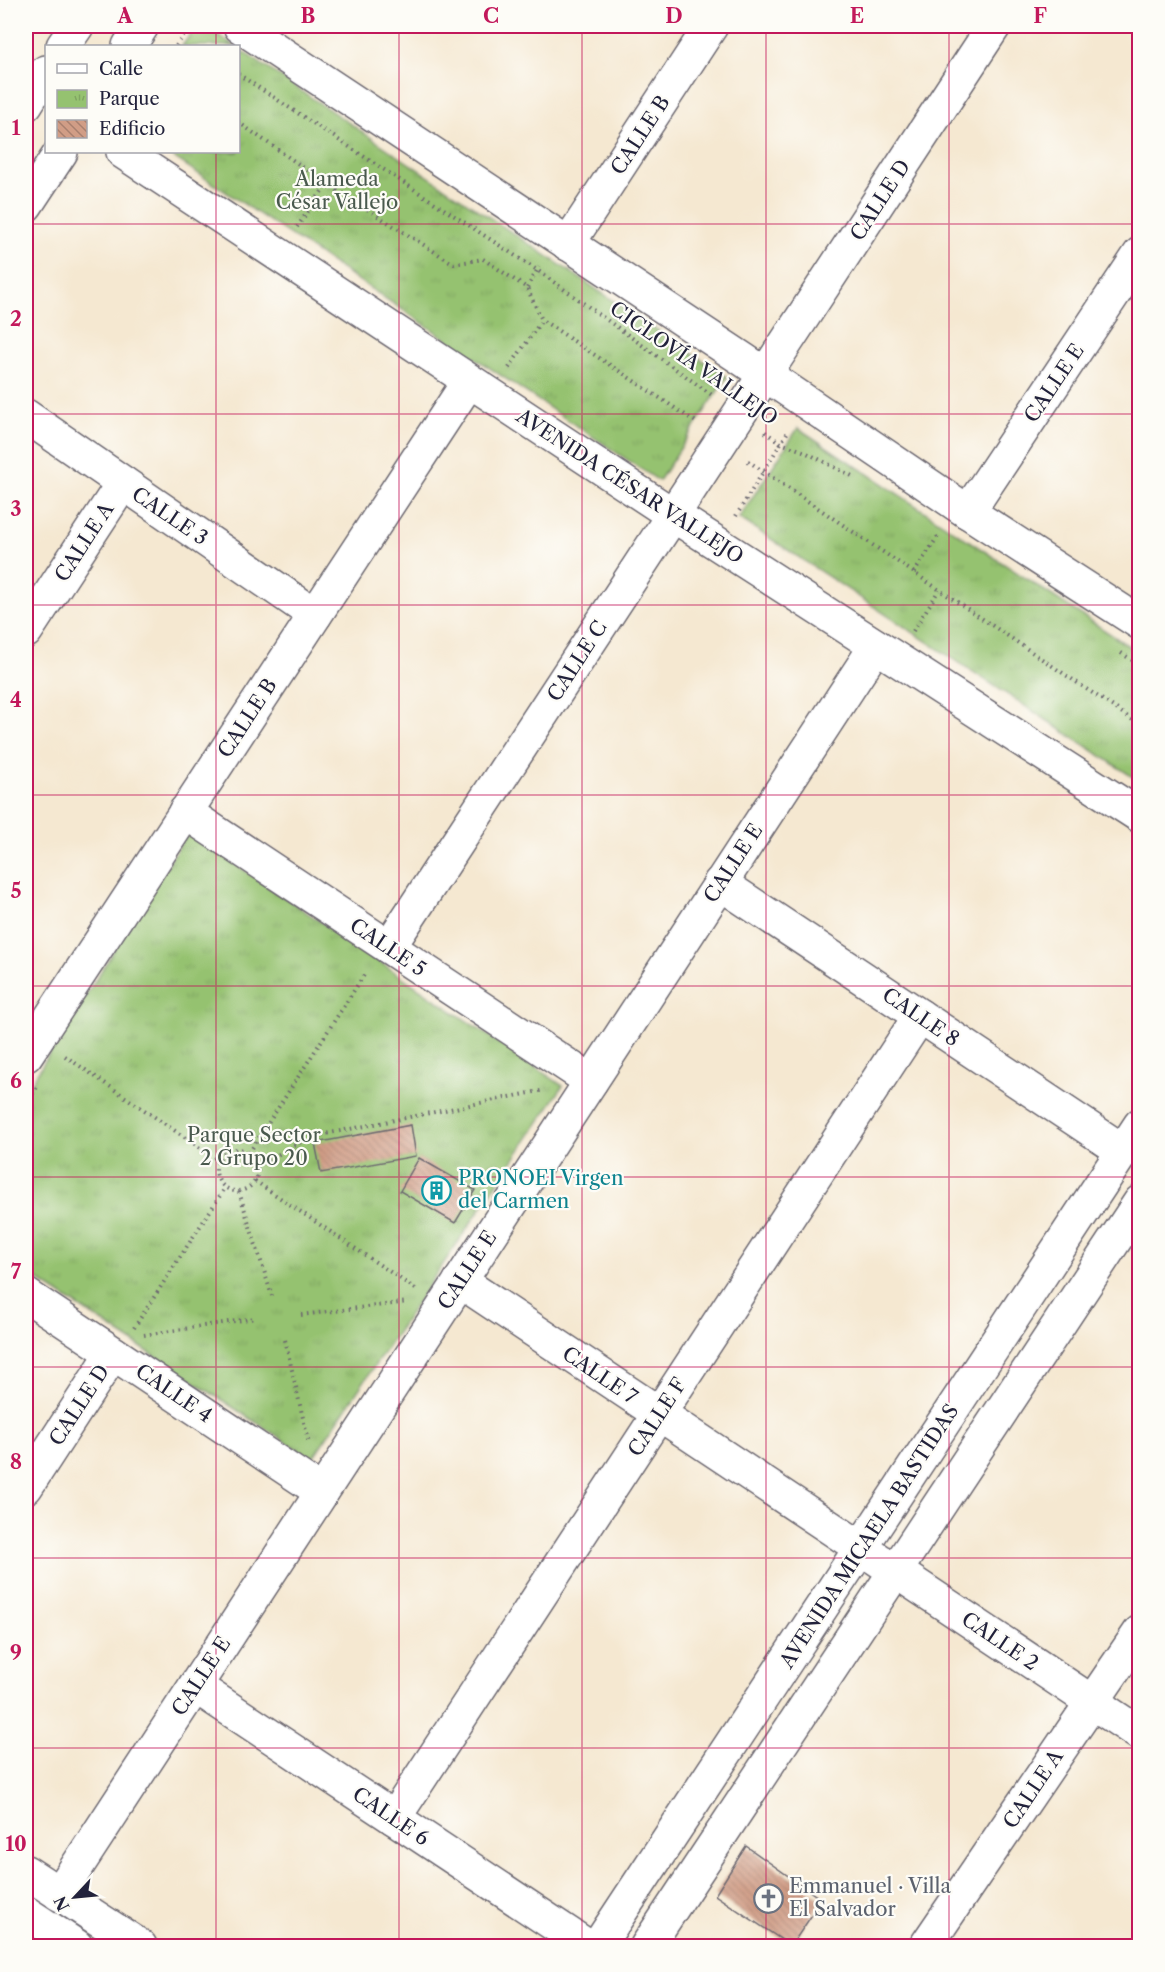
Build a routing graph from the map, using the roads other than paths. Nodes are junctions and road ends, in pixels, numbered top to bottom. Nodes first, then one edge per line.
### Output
1 (77, 26) edge
2 (142, 26) edge
3 (240, 26) edge
4 (711, 26) edge
5 (994, 26) edge
6 (64, 45) edge
7 (130, 45) edge
8 (60, 153) edge
9 (125, 153) edge
10 (26, 205) edge
11 (568, 243) junction
12 (1140, 254) edge
13 (1131, 287) edge
14 (765, 375) junction
15 (469, 381) junction
16 (26, 417) edge
17 (123, 483) junction
18 (963, 508) junction
19 (672, 515) junction
20 (315, 615) junction
21 (1140, 623) edge
22 (26, 631) edge
23 (876, 646) junction
24 (185, 812) junction
25 (1140, 816) edge
26 (720, 883) junction
27 (386, 945) junction
28 (920, 1016) junction
29 (36, 1039) edge
30 (591, 1081) junction
31 (1131, 1138) edge
32 (1140, 1202) edge
33 (451, 1294) junction
34 (26, 1295) edge
35 (119, 1348) junction
36 (659, 1414) junction
37 (26, 1487) edge
38 (322, 1492) junction
39 (861, 1548) junction
40 (894, 1570) junction
41 (1140, 1632) edge
42 (195, 1686) junction
43 (1092, 1702) junction
44 (1140, 1734) edge
45 (394, 1818) junction
46 (26, 1872) edge
47 (58, 1894) junction
48 (30, 1926) edge
49 (76, 1947) edge
50 (140, 1947) edge
51 (587, 1947) edge
52 (598, 1947) edge
53 (647, 1947) edge
54 (926, 1947) edge

1 - 6 street
2 - 7 street
3 - 11 street
4 - 11 street, CALLE B
5 - 14 street, CALLE D
8 - 10 street
9 - 15 street, AVENIDA CÉSAR VALLEJO
11 - 14 street
12 - 13 street, CALLE E
13 - 18 street, CALLE E
14 - 18 street
14 - 19 street, CALLE C
15 - 19 street, AVENIDA CÉSAR VALLEJO
15 - 20 street, CALLE B
16 - 17 street, CALLE 3
17 - 20 street, CALLE 3
17 - 22 street, CALLE A
18 - 21 street
19 - 23 street, AVENIDA CÉSAR VALLEJO
19 - 27 street, CALLE C
20 - 24 street, CALLE B
23 - 25 street, AVENIDA CÉSAR VALLEJO
23 - 26 street, CALLE E
24 - 27 street, CALLE 5
24 - 29 street, CALLE B
26 - 28 street, CALLE 8
26 - 30 street, CALLE E
27 - 30 street, CALLE 5
28 - 31 street, CALLE 8
28 - 36 street, CALLE F
30 - 33 street, CALLE E
31 - 39 street, AVENIDA MICAELA BASTIDAS
32 - 40 street, AVENIDA MICAELA BASTIDAS
33 - 36 street, CALLE 7
33 - 38 street, CALLE E
34 - 35 street, CALLE 4
35 - 37 street, CALLE D
35 - 38 street, CALLE 4
36 - 39 street, CALLE 7
36 - 45 street, CALLE F
38 - 42 street, CALLE E
39 - 40 street, CALLE 2
39 - 52 street, AVENIDA MICAELA BASTIDAS
40 - 43 street, CALLE 2
40 - 53 street, AVENIDA MICAELA BASTIDAS
41 - 43 street, CALLE A
42 - 45 street, CALLE 6
42 - 47 street, CALLE E
43 - 44 street, CALLE 2
43 - 54 street, CALLE A
45 - 51 street, CALLE 6
46 - 47 street
47 - 50 street
48 - 49 street

